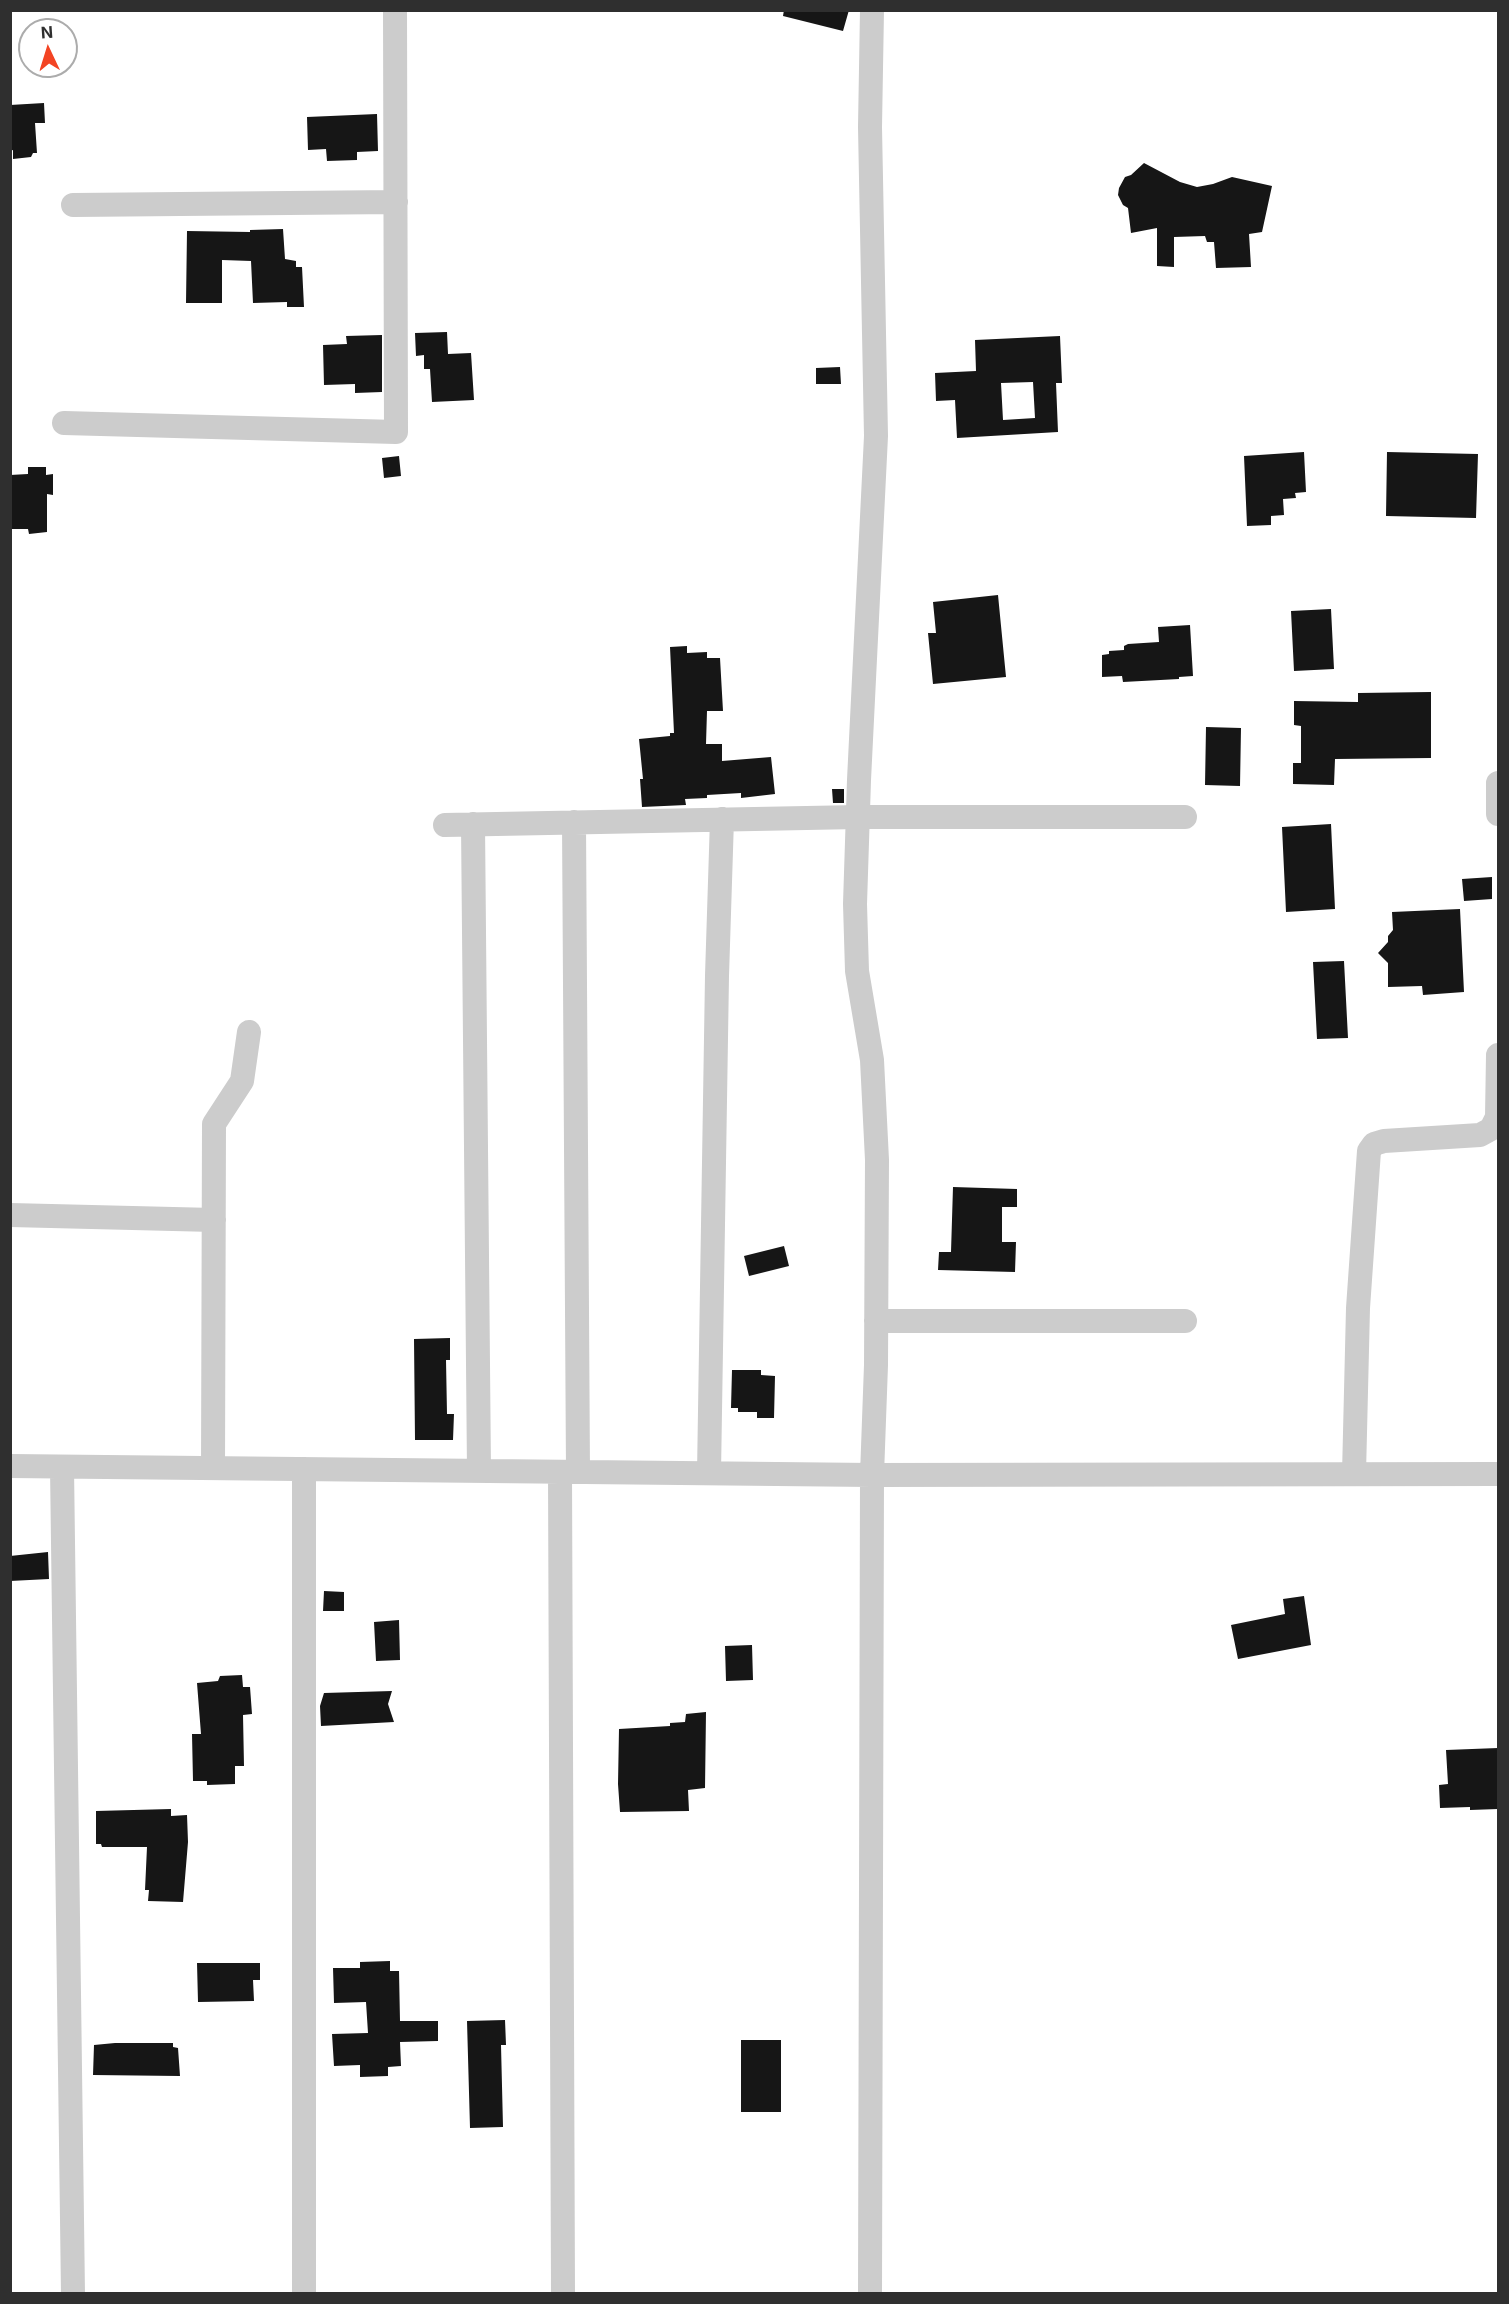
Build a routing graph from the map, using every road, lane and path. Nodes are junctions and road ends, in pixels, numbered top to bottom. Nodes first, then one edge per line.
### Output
1 (395, 10) edge
2 (872, 10) edge
3 (396, 202) junction
4 (73, 206) dead end
5 (64, 423) dead end
6 (1498, 783) edge
7 (1498, 814) edge
8 (858, 817) junction
9 (1185, 817) dead end
10 (722, 819) junction
11 (574, 822) junction
12 (473, 824) junction
13 (445, 825) dead end
14 (249, 1032) dead end
15 (1498, 1055) edge
16 (10, 1215) edge
17 (213, 1220) junction
18 (876, 1321) junction
19 (1185, 1321) dead end
20 (10, 1466) edge
21 (62, 1467) junction
22 (213, 1468) junction
23 (304, 1469) junction
24 (479, 1471) junction
25 (569, 1472) junction
26 (709, 1473) junction
27 (1354, 1474) junction
28 (1498, 1474) edge
29 (872, 1475) junction
30 (73, 2294) edge
31 (304, 2294) edge
32 (563, 2294) edge
33 (870, 2294) edge

1 - 3 street
2 - 8 street
3 - 4 street
3 - 5 street
6 - 7 street
8 - 9 street
8 - 10 street
8 - 18 street
10 - 11 street
10 - 26 street
11 - 12 street
11 - 25 street
12 - 13 street
12 - 24 street
14 - 17 street
15 - 27 street
16 - 17 street
17 - 22 street
18 - 19 street
18 - 29 street
20 - 21 street
21 - 22 street
21 - 30 street
22 - 23 street
23 - 24 street
23 - 31 street
24 - 25 street
25 - 26 street
25 - 32 street
26 - 29 street
27 - 28 street
27 - 29 street
29 - 33 street

